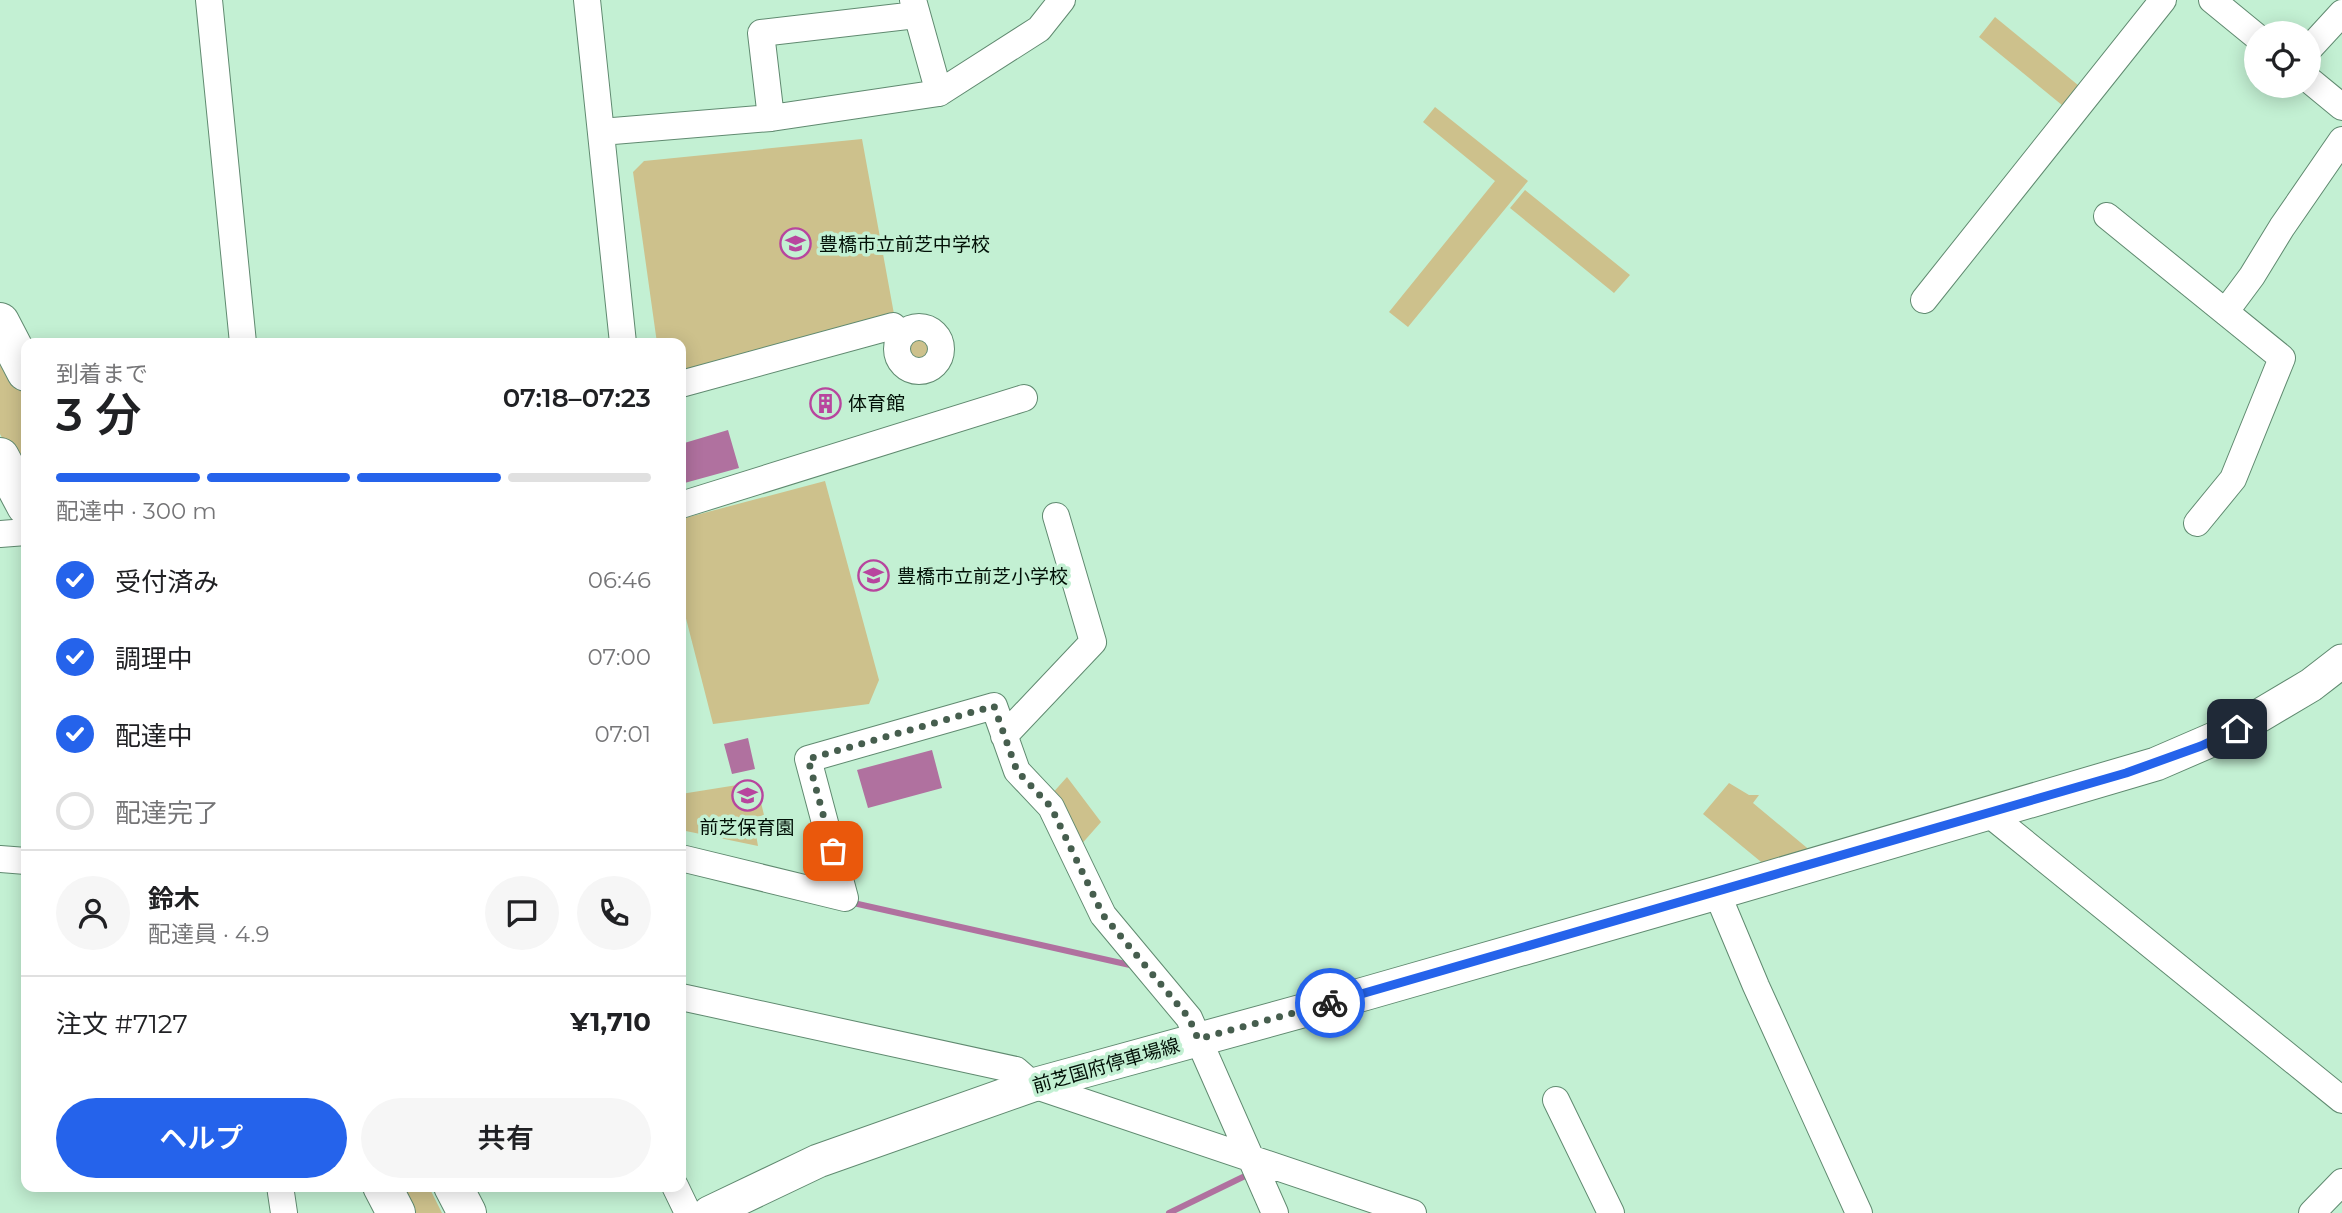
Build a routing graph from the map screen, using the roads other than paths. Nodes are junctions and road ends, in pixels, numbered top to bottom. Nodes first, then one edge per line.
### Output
1 (208, 0) edge
2 (587, 0) edge
3 (1062, 0) edge
4 (2163, 0) edge
5 (2212, 0) edge
6 (915, 7) edge
7 (2342, 13) edge
8 (2244, 26) edge
9 (2321, 36) edge
10 (2321, 90) edge
11 (939, 93) junction
12 (2342, 107) edge
13 (771, 118) junction
14 (601, 132) junction
15 (2342, 140) edge
16 (2107, 216) dead end
17 (1924, 300) dead end
18 (2226, 311) junction
19 (0, 322) edge
20 (902, 335) dead end
21 (242, 338) edge
22 (622, 338) edge
23 (21, 362) edge
24 (686, 383) edge
25 (1024, 398) dead end
26 (0, 457) edge
27 (21, 497) edge
28 (686, 503) edge
29 (1056, 516) dead end
30 (2197, 523) dead end
31 (21, 532) edge
32 (0, 534) edge
33 (2342, 661) edge
34 (1004, 736) junction
35 (1988, 813) junction
36 (0, 859) edge
37 (686, 859) edge
38 (21, 861) edge
39 (1717, 893) junction
40 (686, 998) edge
41 (1198, 1039) junction
42 (1033, 1085) junction
43 (2341, 1098) edge
44 (1556, 1100) dead end
45 (1249, 1157) junction
46 (2342, 1182) edge
47 (281, 1192) edge
48 (385, 1192) edge
49 (456, 1192) edge
50 (678, 1192) edge
51 (284, 1213) edge
52 (396, 1213) edge
53 (467, 1213) edge
54 (688, 1213) edge
55 (709, 1213) edge
56 (1275, 1213) edge
57 (1412, 1213) edge
58 (1611, 1213) edge
59 (1859, 1213) edge
60 (2312, 1213) edge

1 - 21 street
2 - 14 street
3 - 11 street
4 - 17 street
5 - 8 street
6 - 11 street
6 - 13 street
7 - 9 street
10 - 12 street
11 - 13 street
13 - 14 street
14 - 22 street
15 - 18 street
16 - 18 street
18 - 30 street
19 - 23 highway
20 - 24 street
25 - 28 street
26 - 27 highway
29 - 34 street
31 - 32 street
33 - 35 main road, 前芝国府停車場線
34 - 37 street
34 - 41 street
35 - 39 main road, 前芝国府停車場線
35 - 43 street
36 - 38 street
39 - 41 main road, 前芝国府停車場線
39 - 59 street
40 - 42 street
41 - 42 main road, 前芝国府停車場線
41 - 45 street
42 - 45 street
42 - 55 main road, 前芝国府停車場線
44 - 58 street
45 - 56 street
45 - 57 street
46 - 60 street
47 - 51 street
48 - 52 highway
49 - 53 highway
50 - 54 street

